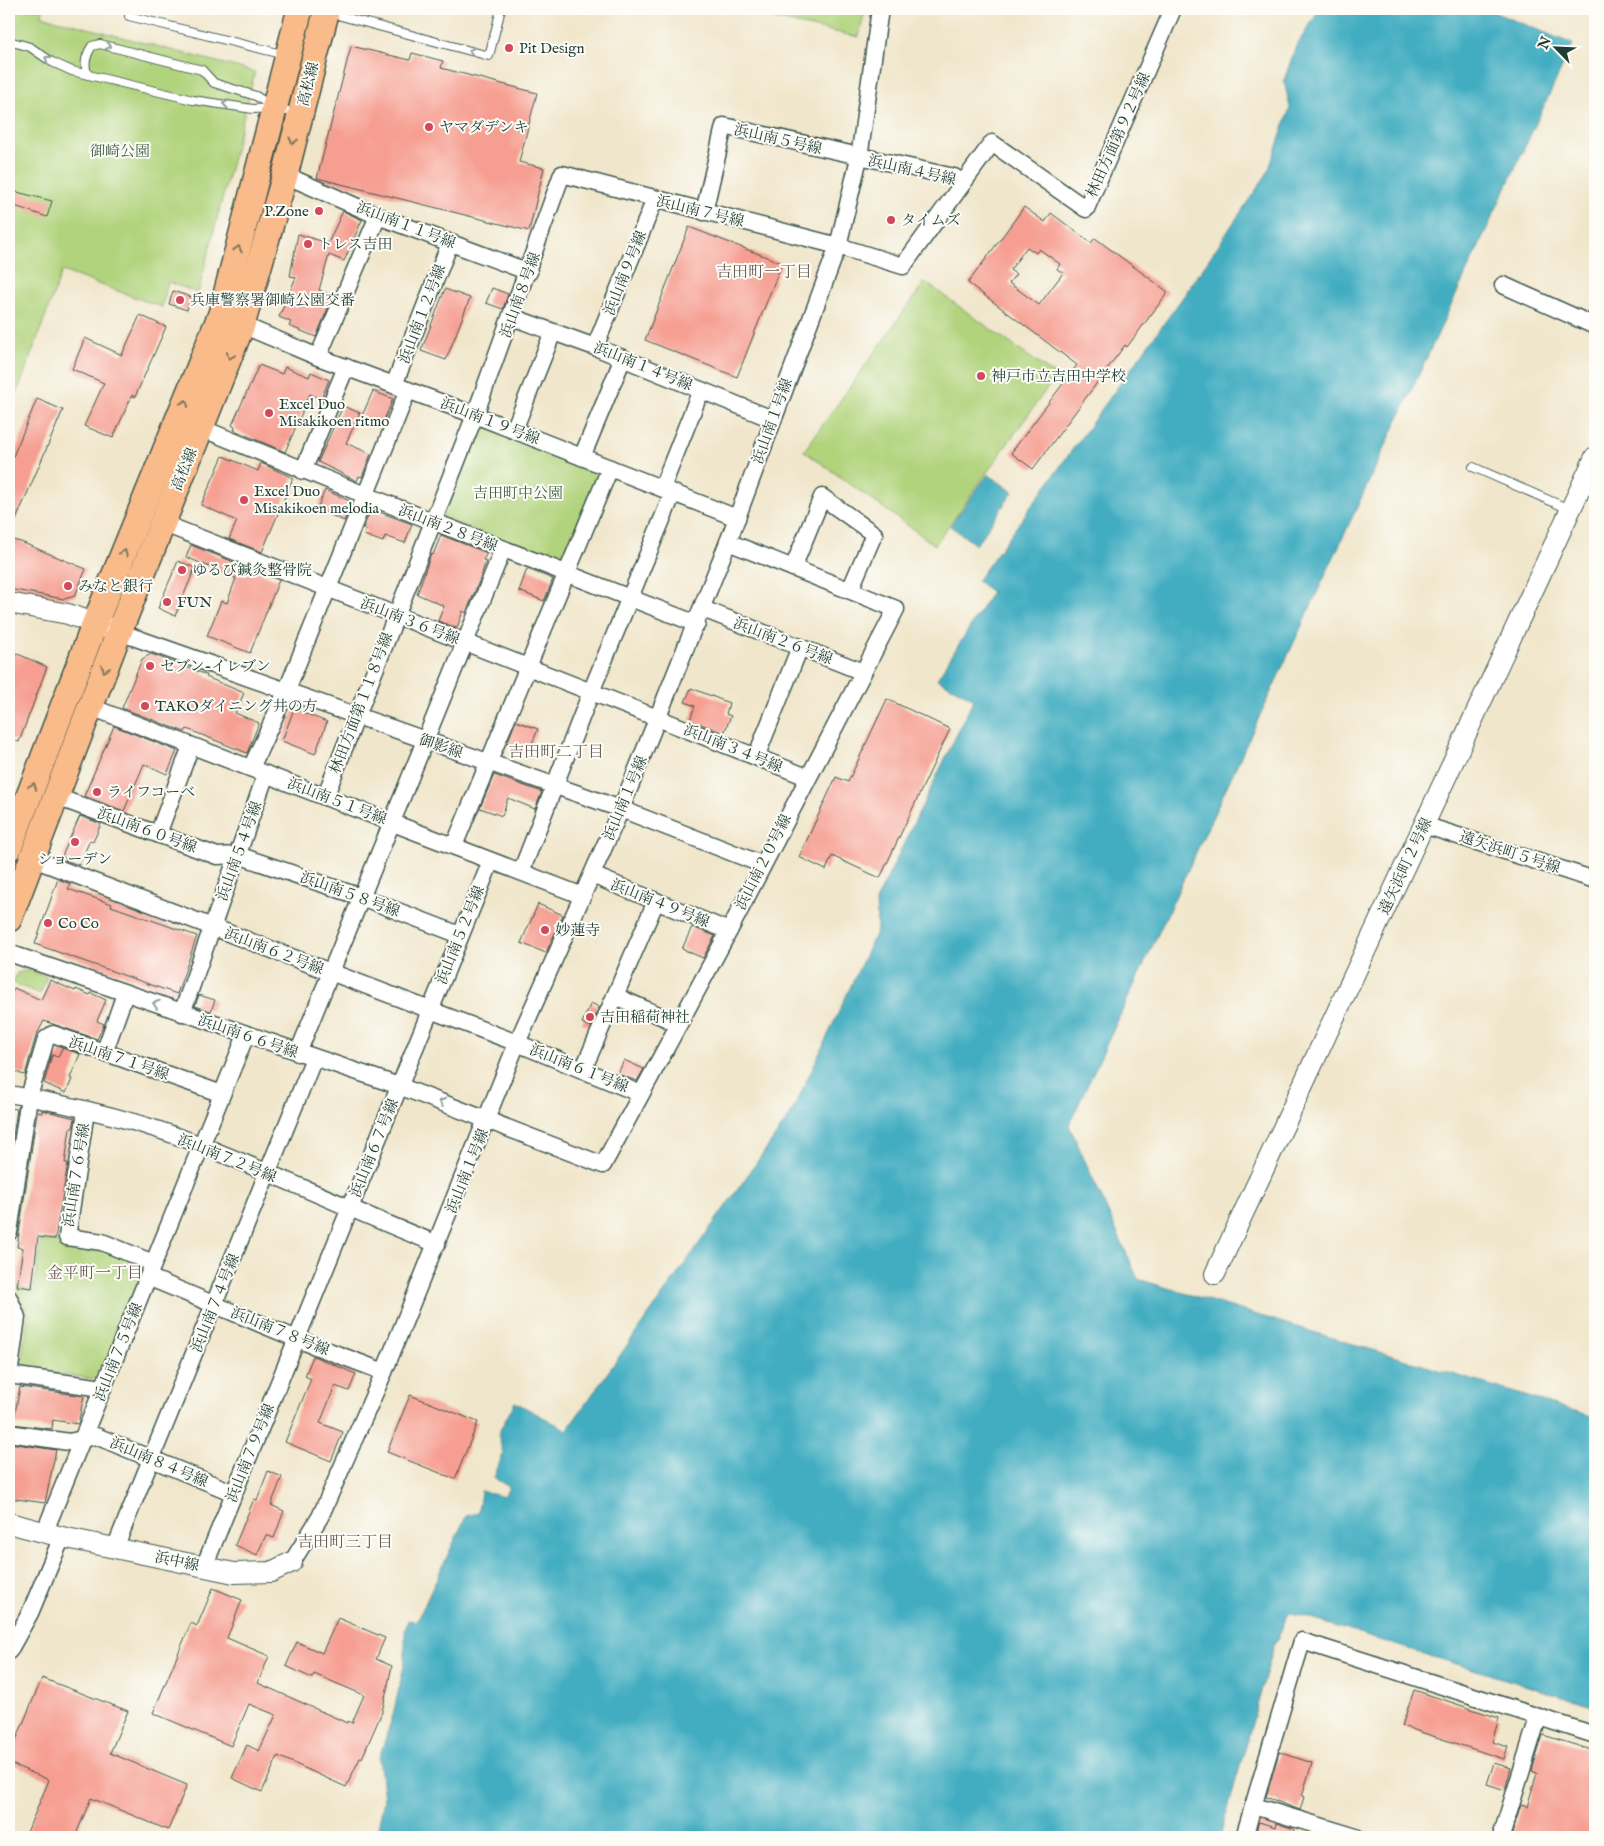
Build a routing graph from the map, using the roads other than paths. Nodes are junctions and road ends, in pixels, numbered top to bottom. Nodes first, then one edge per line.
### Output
1 (131, 9) edge
2 (300, 9) edge
3 (501, 9) edge
4 (880, 9) edge
5 (1171, 9) edge
6 (327, 11) edge
7 (9, 41) edge
8 (288, 55) junction
9 (88, 75) junction
10 (274, 108) junction
11 (300, 114) junction
12 (859, 158) junction
13 (562, 174) joint
14 (285, 176) junction
15 (964, 182) junction
16 (655, 199) junction
17 (704, 212) junction
18 (378, 216) junction
19 (450, 243) junction
20 (838, 246) junction
21 (903, 266) joint
22 (528, 272) junction
23 (1504, 285) dead end
24 (512, 317) junction
25 (242, 325) junction
26 (1595, 326) edge
27 (554, 332) junction
28 (595, 347) junction
29 (318, 356) junction
30 (623, 358) junction
31 (346, 367) junction
32 (401, 387) junction
33 (701, 390) junction
34 (475, 415) junction
35 (772, 420) junction
36 (201, 428) junction
37 (514, 430) junction
38 (582, 457) junction
39 (1595, 457) edge
40 (1473, 467) dead end
41 (610, 468) junction
42 (303, 471) junction
43 (667, 490) junction
44 (365, 495) junction
45 (1570, 510) junction
46 (737, 518) junction
47 (432, 521) junction
48 (162, 523) junction
49 (728, 542) junction
50 (503, 549) junction
51 (793, 568) junction
52 (566, 573) junction
53 (328, 588) junction
54 (850, 590) junction
55 (630, 598) junction
56 (9, 603) edge
57 (395, 615) junction
58 (700, 617) junction
59 (95, 624) junction
60 (118, 632) junction
61 (465, 642) junction
62 (800, 647) junction
63 (528, 667) junction
64 (863, 672) junction
65 (286, 692) junction
66 (591, 692) junction
67 (91, 707) junction
68 (355, 717) junction
69 (659, 718) junction
70 (425, 740) junction
71 (191, 746) junction
72 (756, 757) junction
73 (488, 763) junction
74 (251, 768) junction
75 (266, 774) junction
76 (807, 777) junction
77 (555, 787) junction
78 (57, 797) junction
79 (325, 797) junction
80 (621, 810) junction
81 (392, 822) junction
82 (1424, 825) junction
83 (158, 834) junction
84 (454, 846) junction
85 (9, 848) edge
86 (238, 855) junction
87 (31, 858) junction
88 (491, 861) junction
89 (761, 864) junction
90 (521, 872) junction
91 (592, 875) junction
92 (1595, 880) edge
93 (583, 896) junction
94 (361, 897) junction
95 (656, 901) junction
96 (9, 919) edge
97 (212, 927) junction
98 (729, 931) junction
99 (460, 935) junction
100 (9, 953) edge
101 (330, 972) junction
102 (125, 994) junction
103 (615, 996) junction
104 (430, 1010) junction
105 (182, 1013) junction
106 (679, 1024) junction
107 (246, 1035) junction
108 (517, 1043) junction
109 (104, 1053) junction
110 (298, 1053) junction
111 (314, 1058) junction
112 (583, 1070) junction
113 (399, 1086) junction
114 (9, 1094) edge
115 (222, 1094) junction
116 (641, 1094) junction
117 (29, 1097) junction
118 (86, 1111) junction
119 (488, 1119) junction
120 (202, 1145) junction
121 (268, 1174) junction
122 (349, 1210) junction
123 (9, 1232) edge
124 (437, 1244) junction
125 (151, 1270) junction
126 (1215, 1274) dead end
127 (9, 1298) edge
128 (214, 1304) junction
129 (297, 1339) junction
130 (384, 1372) junction
131 (9, 1375) edge
132 (103, 1388) junction
133 (9, 1433) edge
134 (83, 1438) junction
135 (151, 1459) junction
136 (234, 1493) junction
137 (9, 1523) edge
138 (53, 1534) junction
139 (115, 1548) junction
140 (292, 1562) joint
141 (204, 1567) junction
142 (9, 1651) edge
143 (1538, 1718) junction
144 (1595, 1735) edge
145 (1254, 1806) junction
146 (1244, 1837) edge
147 (1356, 1837) edge
148 (1501, 1837) edge

1 - 8 lane
2 - 8 main road, 高松線
3 -> 6 lane
4 - 12 street, 浜山南１号線
5 - 15 street, 林田方面第９２号線
6 - 11 main road, 高松線
9 -> 7 lane
8 - 10 main road, 高松線
10 -> 9 lane
9 -> 10 lane
10 - 11 lane
59 -> 10 main road, 高松線
11 -> 14 main road, 高松線
12 - 15 street, 浜山南４号線
12 - 17 street, 浜山南５号線
12 - 20 street, 浜山南１号線
13 - 16 street, 浜山南７号線
13 - 22 street, 浜山南８号線
14 - 18 street, 浜山南１１号線
14 - 25 main road, 高松線
15 - 21 street, 林田方面第９２号線
16 - 17 street, 浜山南７号線
16 - 28 street, 浜山南９号線
17 - 20 street, 浜山南７号線
18 - 19 street, 浜山南１１号線
18 - 29 street
19 - 22 street, 浜山南１１号線
19 - 32 street, 浜山南１２号線
20 - 21 street, 浜山南７号線
20 - 35 street, 浜山南１号線
22 - 24 street, 浜山南８号線
23 - 26 street
24 - 27 street, 浜山南１４号線
24 - 34 street, 浜山南８号線
25 - 29 street, 浜山南１９号線
25 -> 36 main road, 高松線
27 - 28 street, 浜山南１４号線
27 - 37 street
28 - 30 street, 浜山南１４号線
29 - 31 street, 浜山南１９号線
30 - 33 street, 浜山南１４号線
30 - 38 street
31 - 32 street, 浜山南１９号線
31 - 42 street
32 - 34 street, 浜山南１９号線
32 - 44 street, 浜山南１２号線
33 - 35 street, 浜山南１４号線
33 - 43 street
34 - 37 street, 浜山南１９号線
34 - 47 street, 林田方面第１１８号線
35 - 46 street, 浜山南１号線
36 - 42 street, 浜山南２８号線
36 - 48 main road, 高松線
37 - 38 street, 浜山南１９号線
38 - 41 street, 浜山南１９号線
39 - 45 street, 遠矢浜町２号線
40 - 45 lane
41 - 43 street, 浜山南１９号線
41 - 52 street
42 - 44 street, 浜山南２８号線
43 - 46 street, 浜山南１９号線
43 - 55 street
44 - 47 street, 浜山南２８号線
44 - 53 street, 浜山南１２号線
45 - 82 street, 遠矢浜町２号線
46 - 49 street, 浜山南１号線
47 - 50 street, 浜山南２８号線
47 - 57 street, 林田方面第１１８号線
48 - 53 street, 浜山南３６号線
48 - 60 main road, 高松線
49 - 51 street, 浜山南２０号線
49 - 58 street, 浜山南１号線
50 - 52 street, 浜山南２８号線
50 - 61 street
51 - 54 street, 浜山南２０号線
51 - 54 street
52 - 55 street, 浜山南２８号線
52 - 63 street
53 - 57 street, 浜山南３６号線
53 - 65 street, 浜山南１２号線
54 - 64 street, 浜山南２０号線
55 - 58 street, 浜山南２８号線
55 - 66 street
56 - 59 street
57 - 61 street, 浜山南３６号線
57 - 68 street, 林田方面第１１８号線
58 - 62 street, 浜山南２６号線
58 - 69 street, 浜山南１号線
59 - 60 street
85 -> 59 main road, 高松線
60 - 65 street, 御影線
60 -> 67 main road, 高松線
61 - 63 street, 浜山南３６号線
61 - 70 street
62 - 64 street, 浜山南２６号線
62 - 72 street
63 - 66 street, 浜山南３６号線
63 - 73 street
64 - 76 street, 浜山南２０号線
65 - 68 street, 御影線
65 - 74 street, 浜山南１２号線
66 - 69 street, 浜山南３６号線
66 - 77 street
67 - 71 street, 浜山南５１号線
67 - 78 main road, 高松線
68 - 70 street, 御影線
68 - 79 street, 林田方面第１１８号線
69 - 72 street, 浜山南３４号線
69 - 80 street, 浜山南１号線
70 - 73 street, 御影線
70 - 81 street
71 - 74 street, 浜山南５１号線
71 - 83 street
72 - 76 street, 浜山南３４号線
73 - 77 street, 御影線
73 - 84 street
74 - 75 street, 浜山南５１号線
75 - 79 street, 浜山南５１号線
75 - 86 street, 浜山南５４号線
76 - 89 street, 浜山南２０号線
77 - 80 street, 御影線
77 - 90 street
78 - 83 street, 浜山南６０号線
78 - 87 main road, 高松線
79 - 81 street, 浜山南５１号線
80 - 89 street, 御影線
80 - 91 street, 浜山南１号線
81 - 84 street, 浜山南５１号線
81 - 94 street
82 - 92 street, 遠矢浜町５号線
82 - 126 street, 遠矢浜町２号線
83 - 86 street, 浜山南６０号線
84 - 88 street, 浜山南５１号線
86 - 94 street, 浜山南５８号線
86 - 97 street, 浜山南５４号線
87 - 96 main road, 高松線
87 - 97 street, 浜山南６２号線
88 - 90 street, 浜山南５１号線
88 - 99 street, 浜山南５２号線
89 - 98 street, 浜山南２０号線
90 - 93 street, 浜山南５１号線
91 - 93 street, 浜山南１号線
91 - 95 street, 浜山南４９号線
93 - 108 street, 浜山南１号線
94 - 99 street, 浜山南５８号線
94 - 101 street
95 - 98 street, 浜山南４９号線
95 - 103 street
97 - 101 street, 浜山南６２号線
97 - 105 street, 浜山南５４号線
98 - 106 street, 浜山南２０号線
99 - 104 street, 浜山南５２号線
100 - 102 street, 浜山南６６号線
101 - 104 street, 浜山南６２号線
101 - 110 street
105 -> 102 street, 浜山南６６号線
102 - 109 street
103 - 106 street
103 - 112 street
104 - 108 street, 浜山南６２号線
104 - 113 street, 浜山南５２号線
105 - 107 street, 浜山南６６号線
106 - 116 street, 浜山南２０号線
107 - 110 street, 浜山南６６号線
107 - 115 street, 浜山南７５号線
108 - 112 street, 浜山南６１号線
108 - 119 street, 浜山南１号線
109 - 115 street, 浜山南７１号線
109 - 117 street, 浜山南７１号線
110 - 111 street, 浜山南６６号線
111 - 113 street, 浜山南６６号線
111 - 121 street, 浜山南７４号線
112 - 116 street, 浜山南６１号線
119 -> 113 street, 浜山南６６号線
113 - 122 street, 浜山南６７号線
114 - 117 street, 浜山南７２号線
115 - 120 street, 浜山南７５号線
116 - 119 street, 浜山南２０号線
117 - 118 street, 浜山南７２号線
117 - 123 street
118 - 120 street, 浜山南７２号線
118 - 125 street, 浜山南７６号線
119 - 124 street, 浜山南１号線
120 - 121 street, 浜山南７２号線
120 - 125 street, 浜山南７５号線
121 - 122 street, 浜山南７２号線
121 - 128 street, 浜山南７４号線
122 - 124 street, 浜山南７２号線
122 - 129 street, 浜山南６７号線
124 - 130 street, 浜山南１号線
125 - 128 street, 浜山南７８号線
125 - 132 street, 浜山南７５号線
127 - 131 street
128 - 129 street, 浜山南７８号線
128 - 135 street, 浜山南７４号線
129 - 130 street, 浜山南７８号線
129 - 136 street, 浜山南７９号線
130 - 140 street, 浜山南１号線
131 - 132 street
132 - 134 street, 浜山南７５号線
133 - 134 street, 浜山南８４号線
134 - 135 street, 浜山南８４号線
134 - 138 street, 浜山南７５号線
135 - 136 street, 浜山南８４号線
135 - 139 street, 浜山南７４号線
136 - 141 street, 浜山南７９号線
137 - 138 street, 浜中線
138 - 139 street, 浜中線
138 - 142 street, 浜山南７５号線
139 - 141 street, 浜中線
140 - 141 street, 浜中線
143 - 144 street
143 - 145 street
143 - 148 street
145 - 146 street
145 - 147 street

